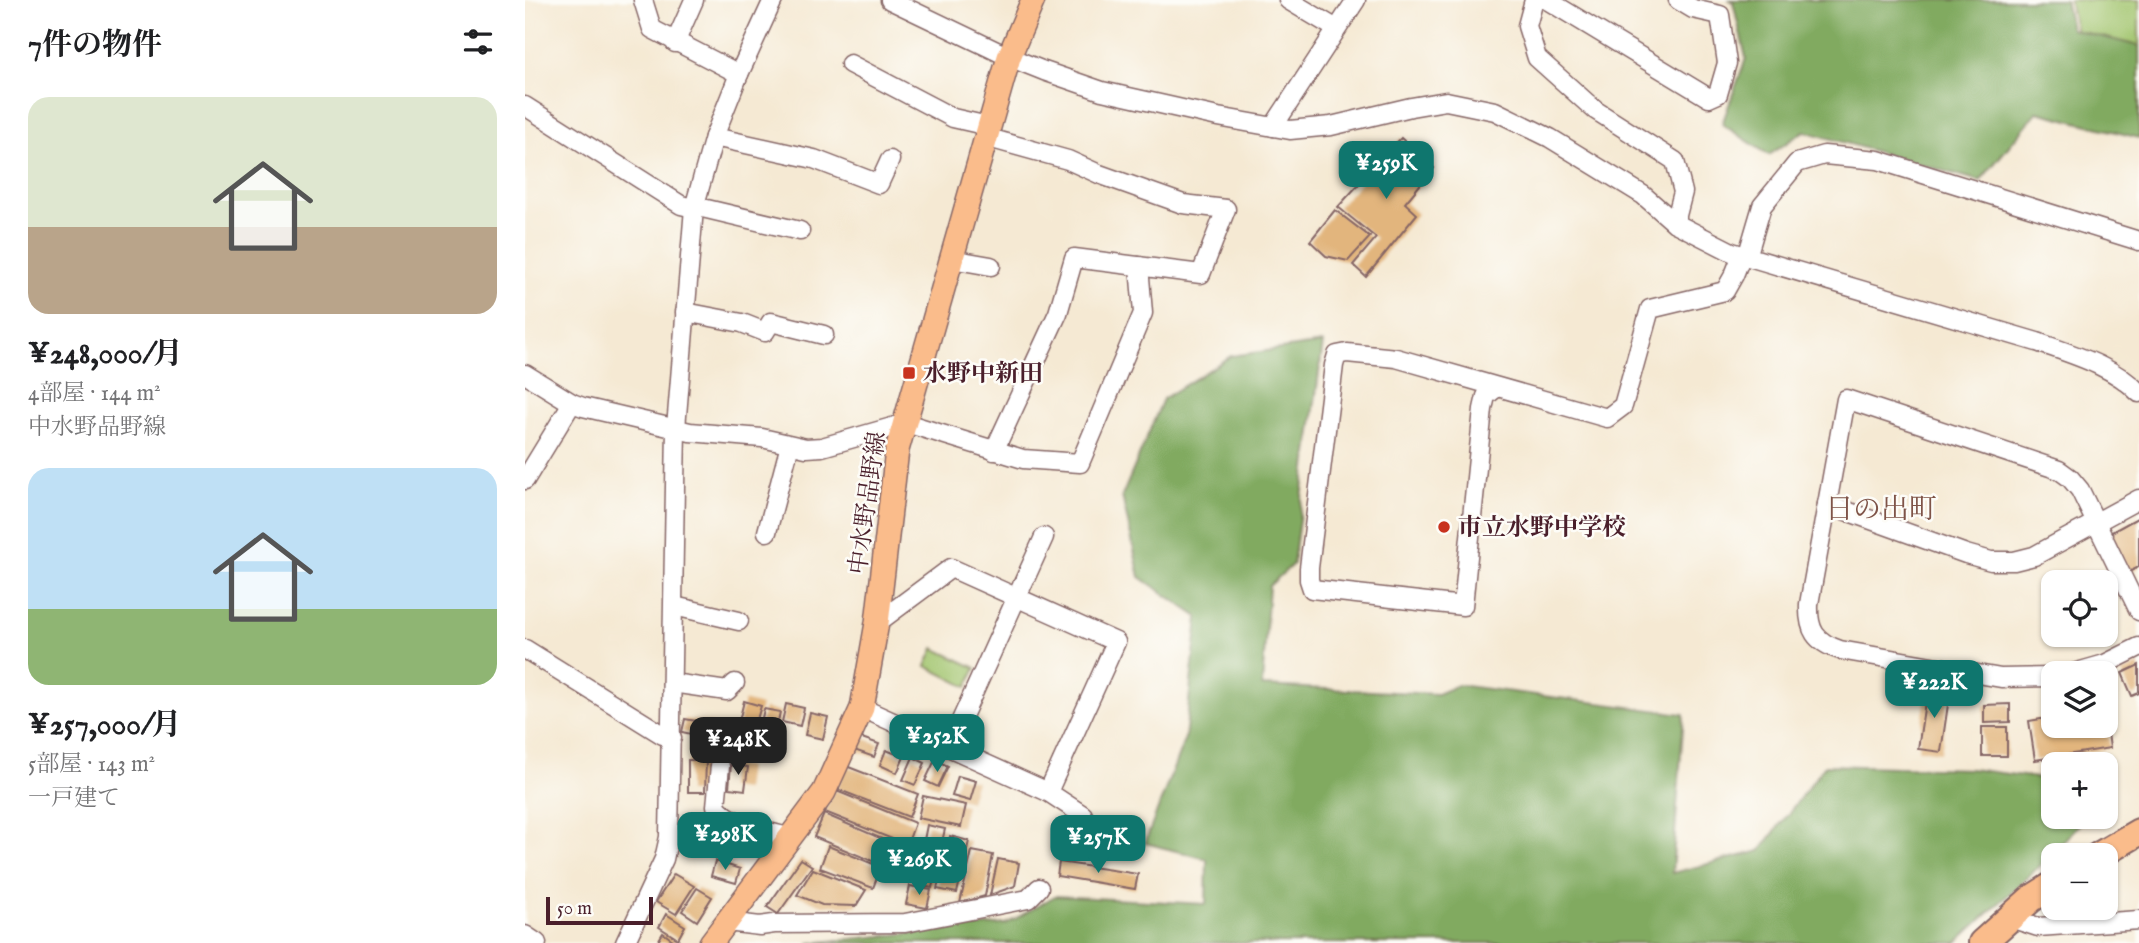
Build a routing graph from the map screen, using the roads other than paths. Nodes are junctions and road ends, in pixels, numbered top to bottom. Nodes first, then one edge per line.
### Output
1 (643, 0) edge
2 (694, 0) edge
3 (773, 0) edge
4 (890, 0) edge
5 (1033, 0) edge
6 (1288, 0) edge
7 (1356, 0) edge
8 (1534, 0) edge
9 (1547, 0) edge
10 (1678, 0) edge
11 (1335, 28) dead end
12 (675, 43) junction
13 (1009, 57) junction
14 (850, 64) dead end
15 (739, 74) junction
16 (525, 106) edge
17 (1273, 127) junction
18 (987, 131) junction
19 (714, 137) junction
20 (890, 160) dead end
21 (694, 207) junction
22 (1675, 223) junction
23 (800, 232) dead end
24 (2139, 241) edge
25 (1744, 256) junction
26 (951, 259) junction
27 (991, 266) dead end
28 (1139, 266) junction
29 (685, 312) junction
30 (824, 335) dead end
31 (525, 374) edge
32 (1496, 388) junction
33 (2139, 393) edge
34 (572, 403) junction
35 (906, 423) junction
36 (676, 428) junction
37 (790, 446) junction
38 (994, 451) junction
39 (525, 480) edge
40 (2139, 499) edge
41 (1827, 504) junction
42 (2097, 522) junction
43 (767, 532) dead end
44 (1044, 537) dead end
45 (1017, 597) junction
46 (674, 606) junction
47 (2139, 611) edge
48 (740, 621) dead end
49 (877, 623) junction
50 (2139, 647) edge
51 (525, 649) edge
52 (2111, 661) edge
53 (2041, 677) edge
54 (672, 683) junction
55 (735, 683) dead end
56 (862, 708) junction
57 (672, 738) junction
58 (949, 747) junction
59 (720, 766) dead end
60 (1048, 792) junction
61 (1083, 815) dead end
62 (2139, 832) edge
63 (790, 838) junction
64 (2118, 844) edge
65 (1039, 888) dead end
66 (2041, 894) edge
67 (2010, 918) junction
68 (2139, 920) edge
69 (727, 922) junction
70 (525, 935) edge
71 (537, 943) edge
72 (625, 943) edge
73 (711, 943) edge
74 (1982, 943) edge

1 - 12 street
2 - 12 street
3 - 15 street
4 - 13 street
5 - 13 main road, 中水野品野線
6 - 11 street
7 - 17 street
8 - 22 street
9 - 10 street
12 - 15 street
13 - 17 street
13 - 18 main road, 中水野品野線
14 - 18 street
15 - 19 street
16 - 21 street
17 - 22 street
18 - 26 main road, 中水野品野線
18 - 28 street
19 - 20 street
19 - 21 street
21 - 23 street
21 - 29 street
22 - 25 street
24 - 25 street
25 - 32 street
25 - 33 street
26 - 27 street
26 - 35 main road, 中水野品野線
28 - 38 street
28 - 38 street
29 - 30 street
29 - 36 street
31 - 34 street
32 - 32 street
34 - 36 street
34 - 39 street
35 - 37 street
35 - 38 street
35 - 49 main road, 中水野品野線
36 - 37 street
36 - 46 street
37 - 43 street
40 - 42 street
41 - 42 street
41 - 42 street
41 - 53 street
42 - 47 street
44 - 45 street
45 - 49 street
45 - 58 street
45 - 60 street
46 - 48 street
46 - 54 street
49 - 56 main road, 中水野品野線
50 - 52 street
51 - 57 street
54 - 55 street
54 - 57 street
56 - 58 street
56 - 63 main road, 中水野品野線
57 - 72 street
58 - 60 street
59 - 63 street
60 - 61 street
62 - 64 highway
63 - 69 main road, 中水野品野線
65 - 69 street
66 - 67 highway
67 - 68 street
67 - 74 highway
69 - 73 main road, 中水野品野線
70 - 71 street

